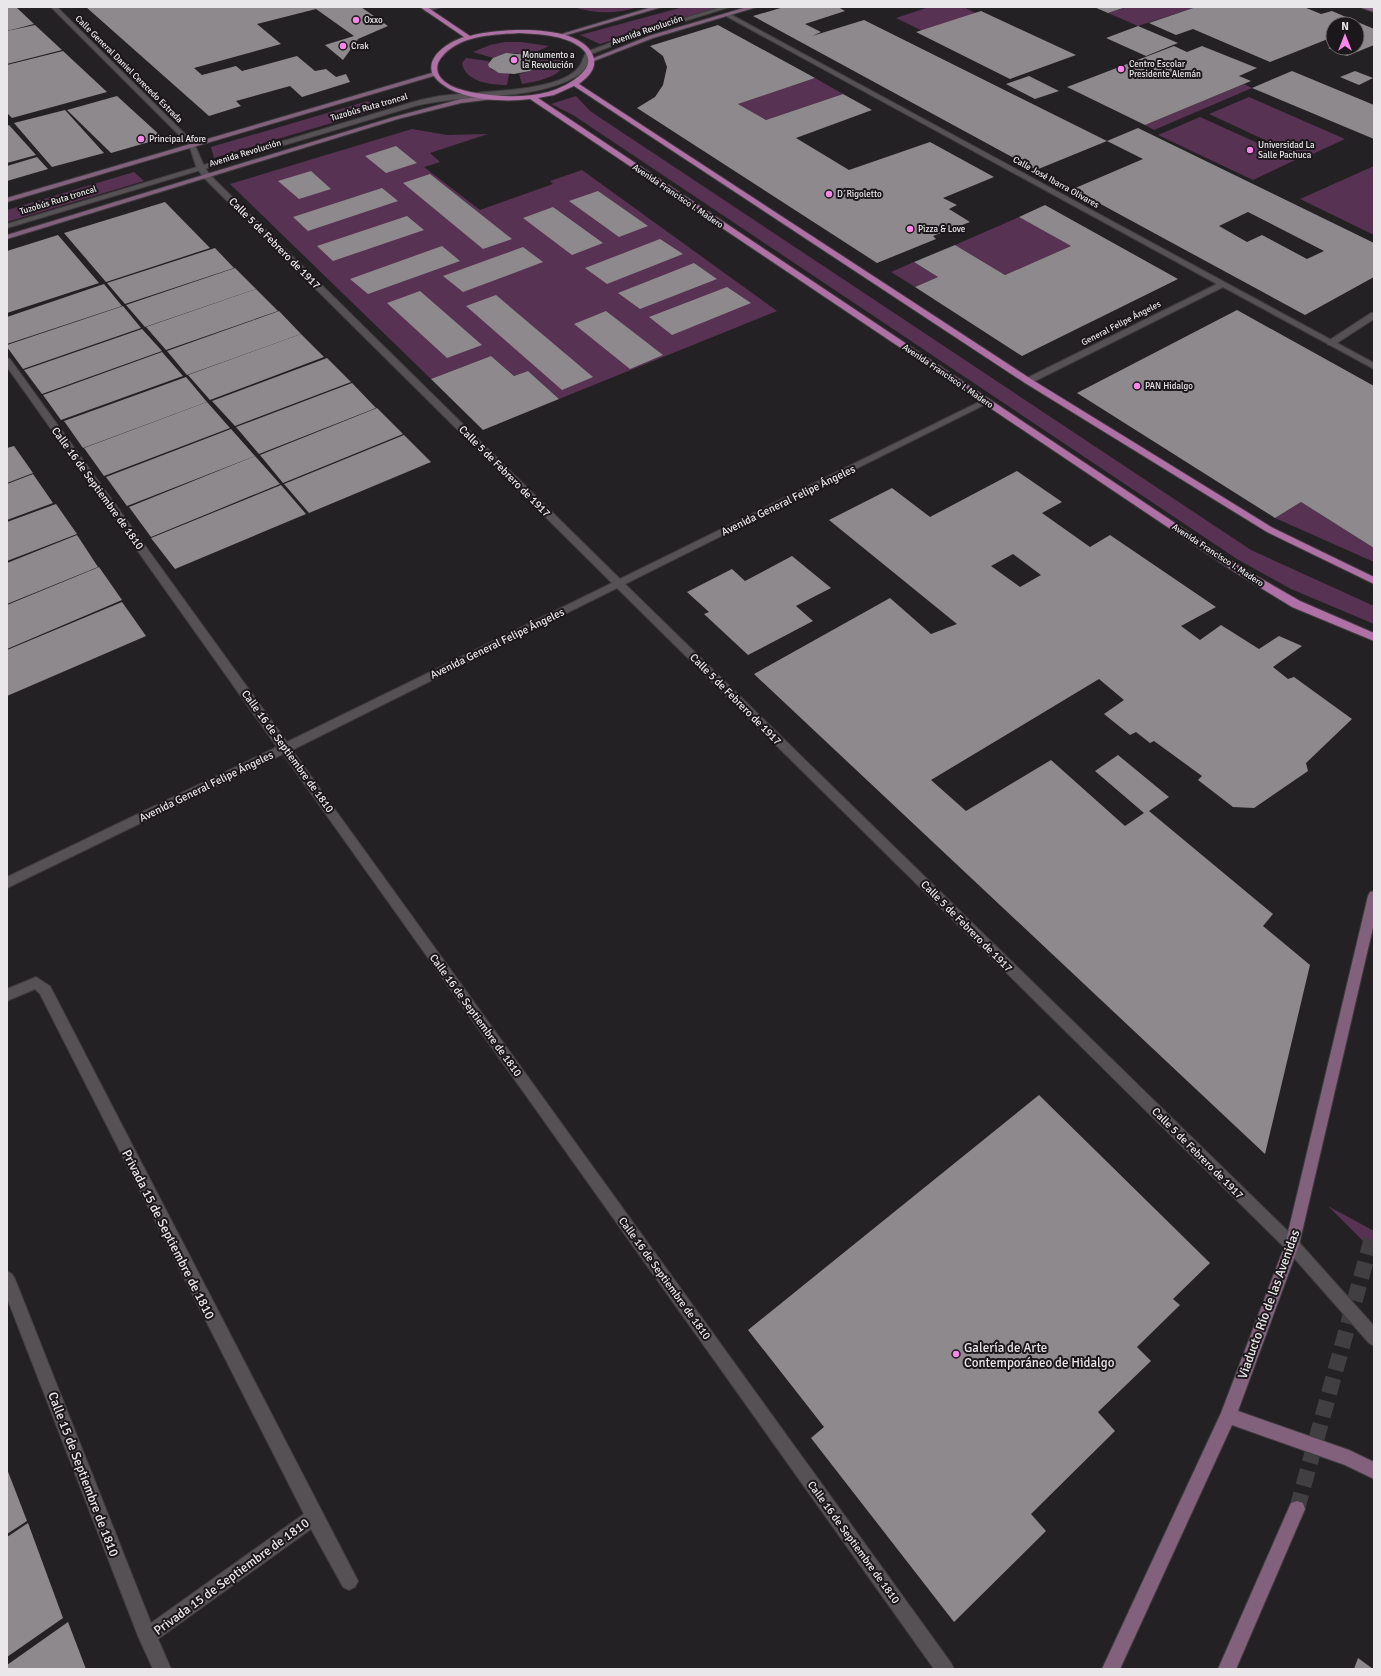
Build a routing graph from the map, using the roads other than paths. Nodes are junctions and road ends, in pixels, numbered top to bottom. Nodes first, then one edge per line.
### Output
1 (54, 7) edge
2 (437, 7) edge
3 (659, 7) edge
4 (754, 7) edge
5 (1364, 7) edge
6 (425, 8) edge
7 (1374, 10) edge
8 (728, 11) edge
9 (558, 36) junction
10 (469, 38) junction
11 (590, 56) junction
12 (435, 74) junction
13 (575, 84) junction
14 (472, 94) junction
15 (531, 97) junction
16 (491, 98) junction
17 (192, 144) junction
18 (203, 171) junction
19 (7, 200) edge
20 (7, 226) edge
21 (7, 237) edge
22 (1223, 284) junction
23 (1373, 318) edge
24 (1331, 343) junction
25 (7, 361) edge
26 (1374, 366) edge
27 (1028, 381) junction
28 (986, 402) junction
29 (1374, 581) edge
30 (618, 583) junction
31 (1374, 637) edge
32 (285, 748) junction
33 (7, 883) edge
34 (1374, 896) edge
35 (7, 995) edge
36 (1292, 1245) junction
37 (7, 1279) edge
38 (1374, 1338) edge
39 (1228, 1416) junction
40 (1374, 1471) edge
41 (1297, 1509) tunnel mouth
42 (314, 1517) junction
43 (349, 1581) dead end
44 (147, 1636) junction
45 (162, 1669) edge
46 (945, 1669) edge
47 (1111, 1669) edge
48 (1227, 1669) edge

1 - 17 street, Calle General Daniel Cerecedo Estrada
2 - 6 street
3 - 9 main road, Avenida Revolución
4 - 8 main road
5 - 7 main road
6 - 10 main road
8 - 11 street
8 - 22 street, Calle José Ibarra Olivares
9 - 10 main road
9 - 11 main road
10 - 12 main road
11 - 13 main road
11 - 14 street, Tuzobús Ruta troncal
12 - 14 main road
12 - 17 main road
13 - 15 main road
13 - 27 main road
14 - 16 main road
14 - 18 street, Tuzobús Ruta troncal
15 - 16 main road
15 - 28 main road, Avenida Francisco I. Madero
16 - 18 main road, Avenida Revolución
17 - 18 street, Calle 5 de Febrero de 1917
17 - 19 main road
18 - 20 street, Tuzobús Ruta troncal
18 - 21 main road, Avenida Revolución
18 - 30 street, Calle 5 de Febrero de 1917
22 - 24 street, Calle José Ibarra Olivares
22 - 27 street, General Felipe Ángeles
23 - 24 street
24 - 26 street, Calle José Ibarra Olivares
25 - 32 street, Calle 16 de Septiembre de 1810
27 - 29 main road
28 - 30 street, Avenida General Felipe Ángeles
28 - 31 main road, Avenida Francisco I. Madero
30 - 32 street, Avenida General Felipe Ángeles
30 - 36 street, Calle 5 de Febrero de 1917
32 - 33 street, Avenida General Felipe Ángeles
32 - 46 street, Calle 16 de Septiembre de 1810
34 - 36 main road, Viaducto Río de las Avenidas
35 - 42 street, Privada 15 de Septiembre de 1810
36 - 38 street, Calle 5 de Febrero de 1917
36 - 39 main road, Viaducto Río de las Avenidas
37 - 44 street, Calle 15 de Septiembre de 1810
39 - 40 main road
39 - 47 main road, Viaducto Río de las Avenidas
41 - 48 main road
42 - 43 street, Privada 15 de Septiembre de 1810
42 - 44 street, Privada 15 de Septiembre de 1810
44 - 45 street, Calle 15 de Septiembre de 1810

